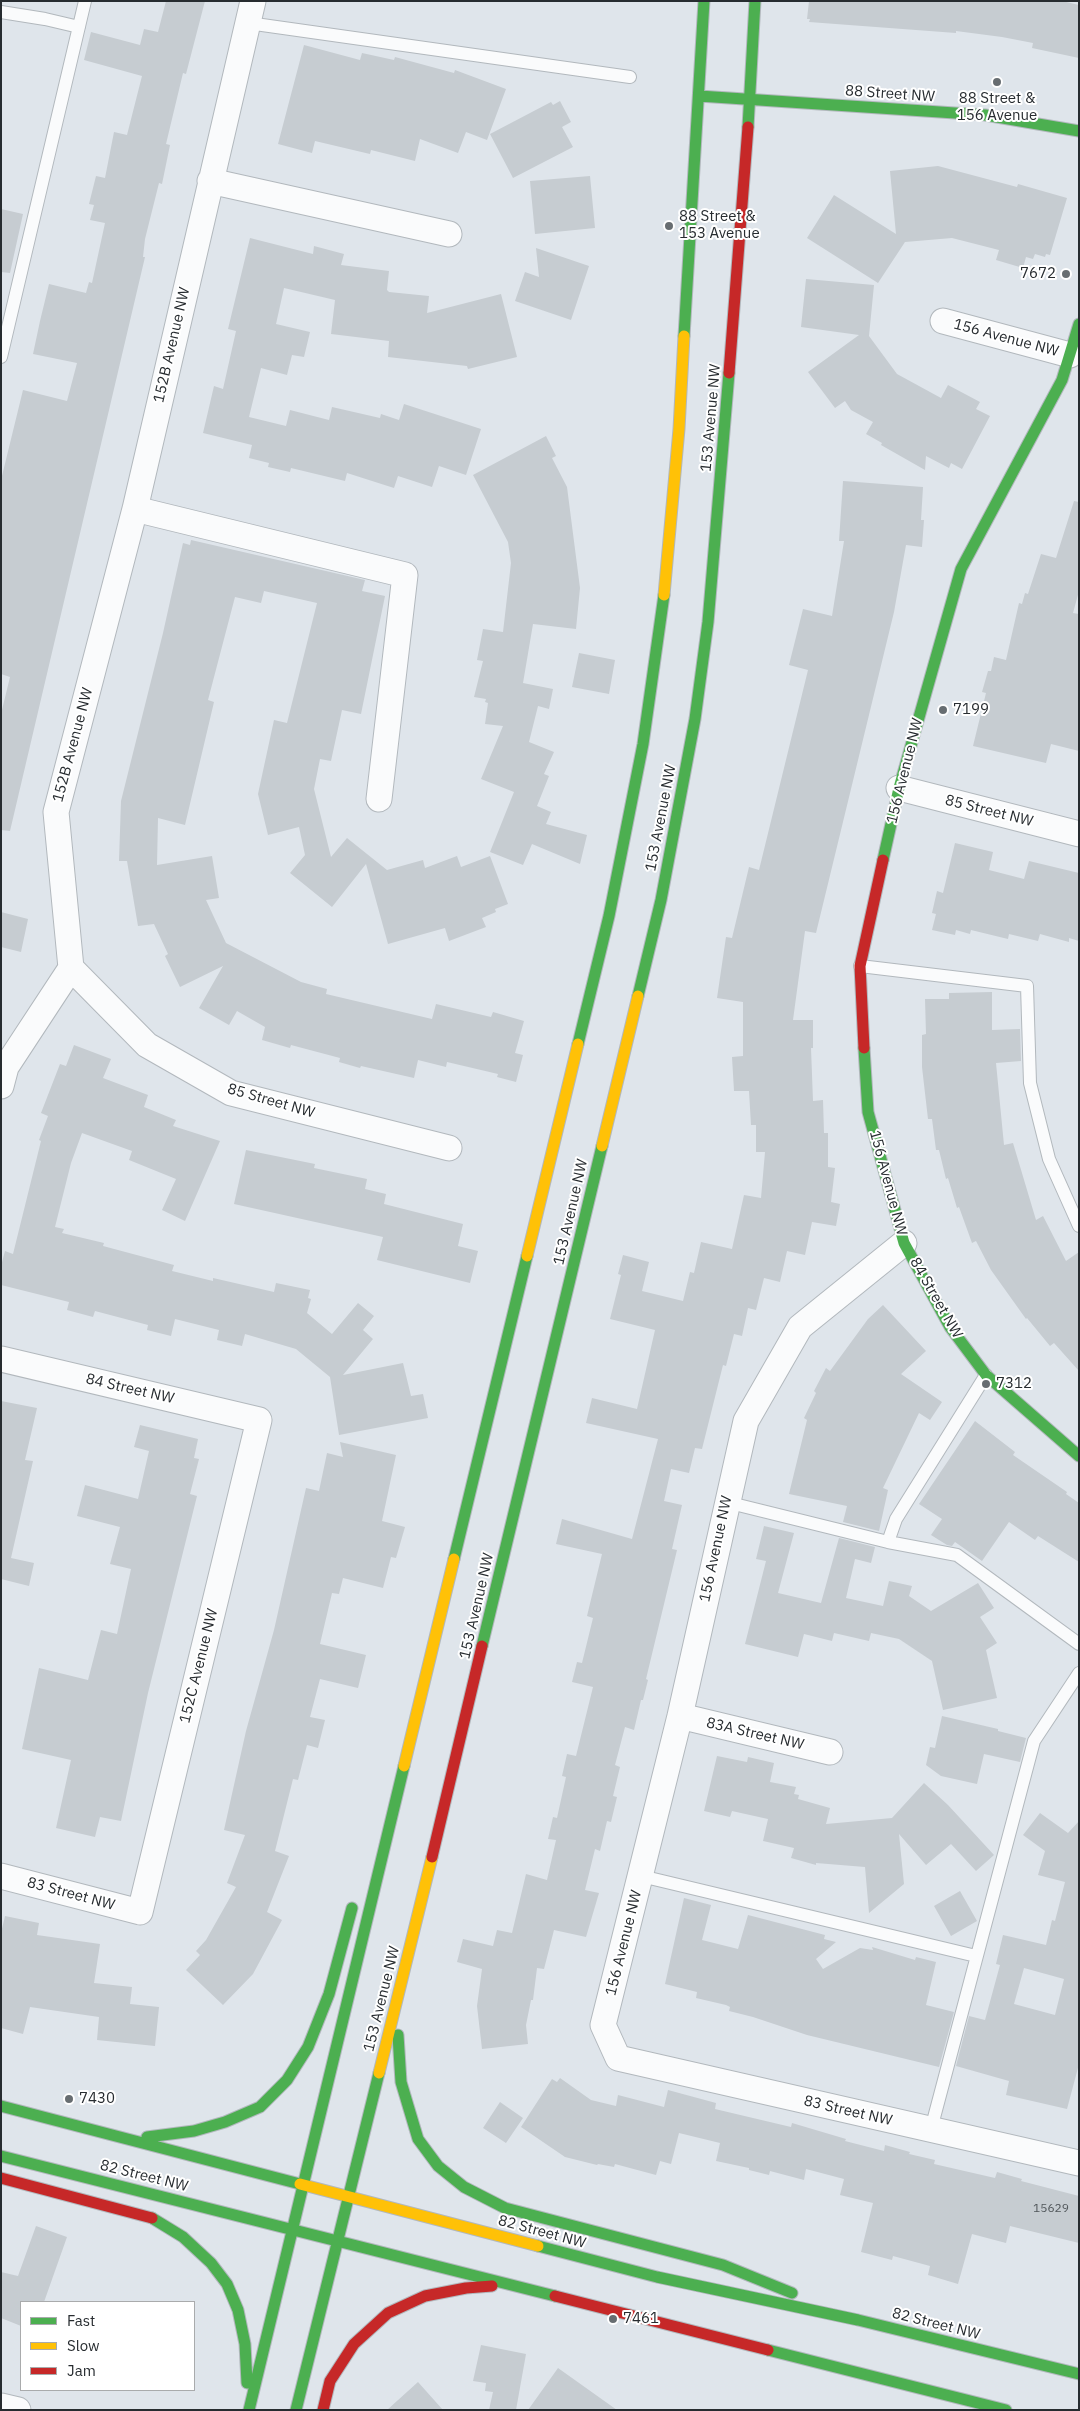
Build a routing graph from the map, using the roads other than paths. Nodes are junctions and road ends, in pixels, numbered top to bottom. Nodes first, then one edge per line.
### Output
1 (85, 1) edge
2 (704, 1) edge
3 (755, 1) edge
4 (1, 12) edge
5 (250, 12) edge
6 (78, 27) junction
7 (630, 77) dead end
8 (699, 96) junction
9 (750, 100) junction
10 (1079, 131) edge
11 (210, 181) junction
12 (449, 234) dead end
13 (943, 321) dead end
14 (1079, 324) edge
15 (1070, 355) junction
16 (1, 357) edge
17 (135, 509) junction
18 (899, 788) junction
19 (379, 799) dead end
20 (1079, 834) edge
21 (860, 966) junction
22 (71, 968) junction
23 (1, 1086) edge
24 (450, 1148) dead end
25 (1079, 1226) edge
26 (904, 1243) junction
27 (1, 1359) edge
28 (986, 1375) junction
29 (259, 1420) joint
30 (1079, 1456) edge
31 (726, 1502) junction
32 (888, 1542) junction
33 (1079, 1644) edge
34 (1079, 1673) edge
35 (424, 1688) junction
36 (680, 1716) junction
37 (830, 1752) dead end
38 (393, 1759) dead end
39 (1, 1876) edge
40 (640, 1876) junction
41 (354, 1900) dead end
42 (140, 1912) joint
43 (976, 1956) junction
44 (402, 1980) junction
45 (618, 2058) joint
46 (1, 2106) edge
47 (931, 2130) junction
48 (130, 2139) junction
49 (1, 2156) edge
50 (1079, 2163) edge
51 (1, 2178) edge
52 (304, 2184) junction
53 (349, 2196) junction
54 (293, 2229) junction
55 (338, 2241) junction
56 (512, 2285) junction
57 (858, 2320) junction
58 (1079, 2374) edge
59 (1, 2406) edge
60 (18, 2410) edge
61 (245, 2410) edge
62 (249, 2410) edge
63 (296, 2410) edge
64 (323, 2410) edge
65 (1006, 2410) edge

1 - 6 lane
2 - 8 main road, 153 Avenue NW
3 - 9 main road, 153 Avenue NW
4 - 6 lane
5 - 7 lane
5 - 11 street, 152B Avenue NW
6 - 16 lane
8 - 9 main road, 88 Street NW
8 - 35 main road, 153 Avenue NW
9 - 10 main road, 88 Street NW
9 - 44 main road, 153 Avenue NW
11 - 12 street
11 - 17 street, 152B Avenue NW
13 - 15 street, 156 Avenue NW
14 - 15 main road, 156 Avenue NW
15 - 18 main road, 156 Avenue NW
17 - 19 street
17 - 22 street, 152B Avenue NW
18 - 20 street, 85 Street NW
18 - 21 main road, 156 Avenue NW
21 - 25 lane
21 - 26 main road, 156 Avenue NW
22 - 23 street
22 - 24 street, 85 Street NW
26 - 28 main road, 84 Street NW
26 - 31 street, 156 Avenue NW
27 - 29 street, 84 Street NW
28 - 30 main road, 84 Street NW
28 - 32 lane
29 - 42 street, 152C Avenue NW
31 - 32 lane
31 - 36 street, 156 Avenue NW
32 - 33 lane
34 - 43 lane
35 - 38 main road
35 - 52 main road, 153 Avenue NW
36 - 37 street, 83A Street NW
36 - 40 street, 156 Avenue NW
39 - 42 street, 83 Street NW
40 - 43 lane
40 - 45 street, 156 Avenue NW
41 - 48 main road
43 - 47 lane
44 - 53 main road, 153 Avenue NW
44 - 57 main road
45 - 47 street, 83 Street NW
46 - 48 main road, 82 Street NW
47 - 50 street, 83 Street NW
48 - 52 main road, 82 Street NW
49 - 54 main road, 82 Street NW
51 - 61 main road
52 - 53 main road, 82 Street NW
52 - 54 main road, 153 Avenue NW
53 - 55 main road, 153 Avenue NW
53 - 57 main road, 82 Street NW
54 - 55 main road, 82 Street NW
54 - 62 main road, 153 Avenue NW
55 - 56 main road, 82 Street NW
55 - 63 main road, 153 Avenue NW
56 - 64 main road
56 - 65 main road, 82 Street NW
57 - 58 main road, 82 Street NW
59 - 60 street

